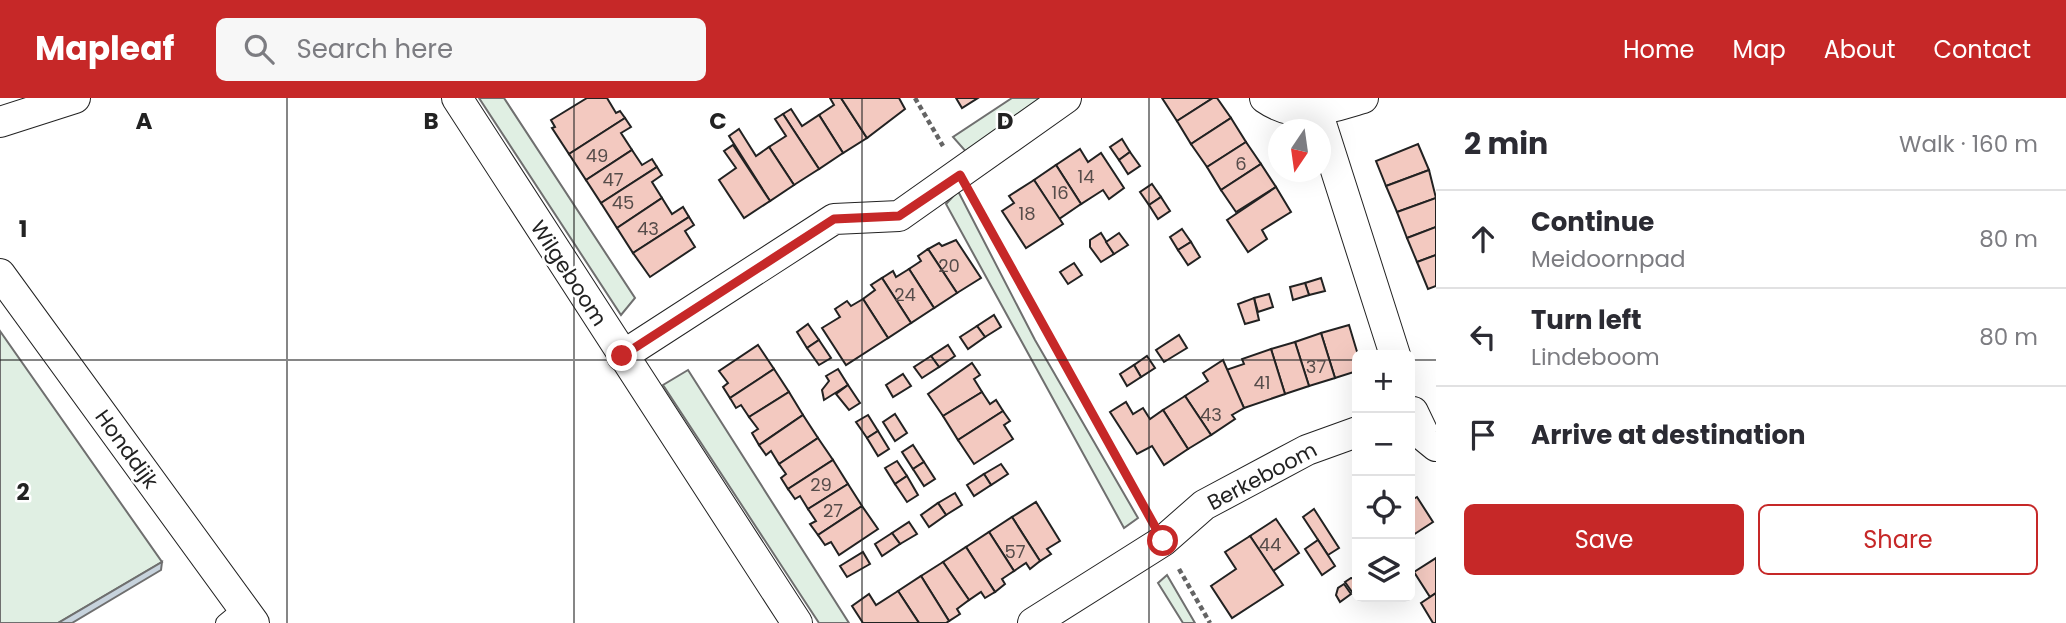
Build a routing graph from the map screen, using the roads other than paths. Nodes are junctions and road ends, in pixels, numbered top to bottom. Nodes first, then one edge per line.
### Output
1 (75, 98) edge
2 (457, 98) edge
3 (1066, 98) edge
4 (1265, 98) edge
5 (1363, 98) edge
6 (1317, 111) junction
7 (0, 122) edge
8 (0, 274) edge
9 (1393, 350) edge
10 (622, 356) junction
11 (1413, 413) edge
12 (1352, 434) edge
13 (1436, 446) edge
14 (240, 618) edge
15 (797, 623) edge
16 (1033, 623) edge

1 - 7 street
2 - 10 street, Wilgeboom
3 - 10 street
4 - 6 street
5 - 6 street
6 - 9 street
8 - 14 street, Honddijk
10 - 15 street, Wilgeboom
11 - 13 street
12 - 16 street, Berkeboom

